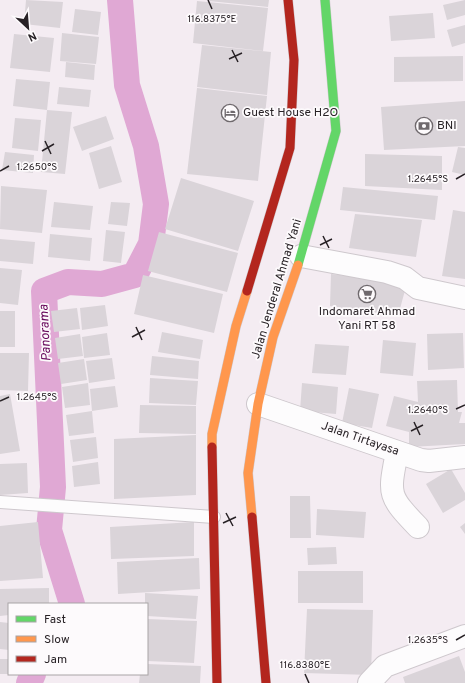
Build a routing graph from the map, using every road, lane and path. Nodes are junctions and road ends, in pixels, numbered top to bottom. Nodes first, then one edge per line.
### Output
1 (288, 0) edge
2 (325, 0) edge
3 (301, 256) junction
4 (465, 298) edge
5 (258, 404) junction
6 (397, 452) junction
7 (465, 457) edge
8 (0, 502) edge
9 (214, 517) junction
10 (418, 527) dead end
11 (465, 636) edge
12 (217, 683) edge
13 (266, 683) edge
14 (369, 683) edge

1 - 9 main road
2 - 3 main road, Jalan Jenderal Ahmad Yani
3 - 4 street
3 - 5 main road, Jalan Jenderal Ahmad Yani
5 - 6 street, Jalan Tirtayasa
5 - 13 main road, Jalan Jenderal Ahmad Yani
6 - 7 street, Jalan Tirtayasa
6 - 10 street
8 - 9 lane
9 - 12 main road
11 - 14 street

